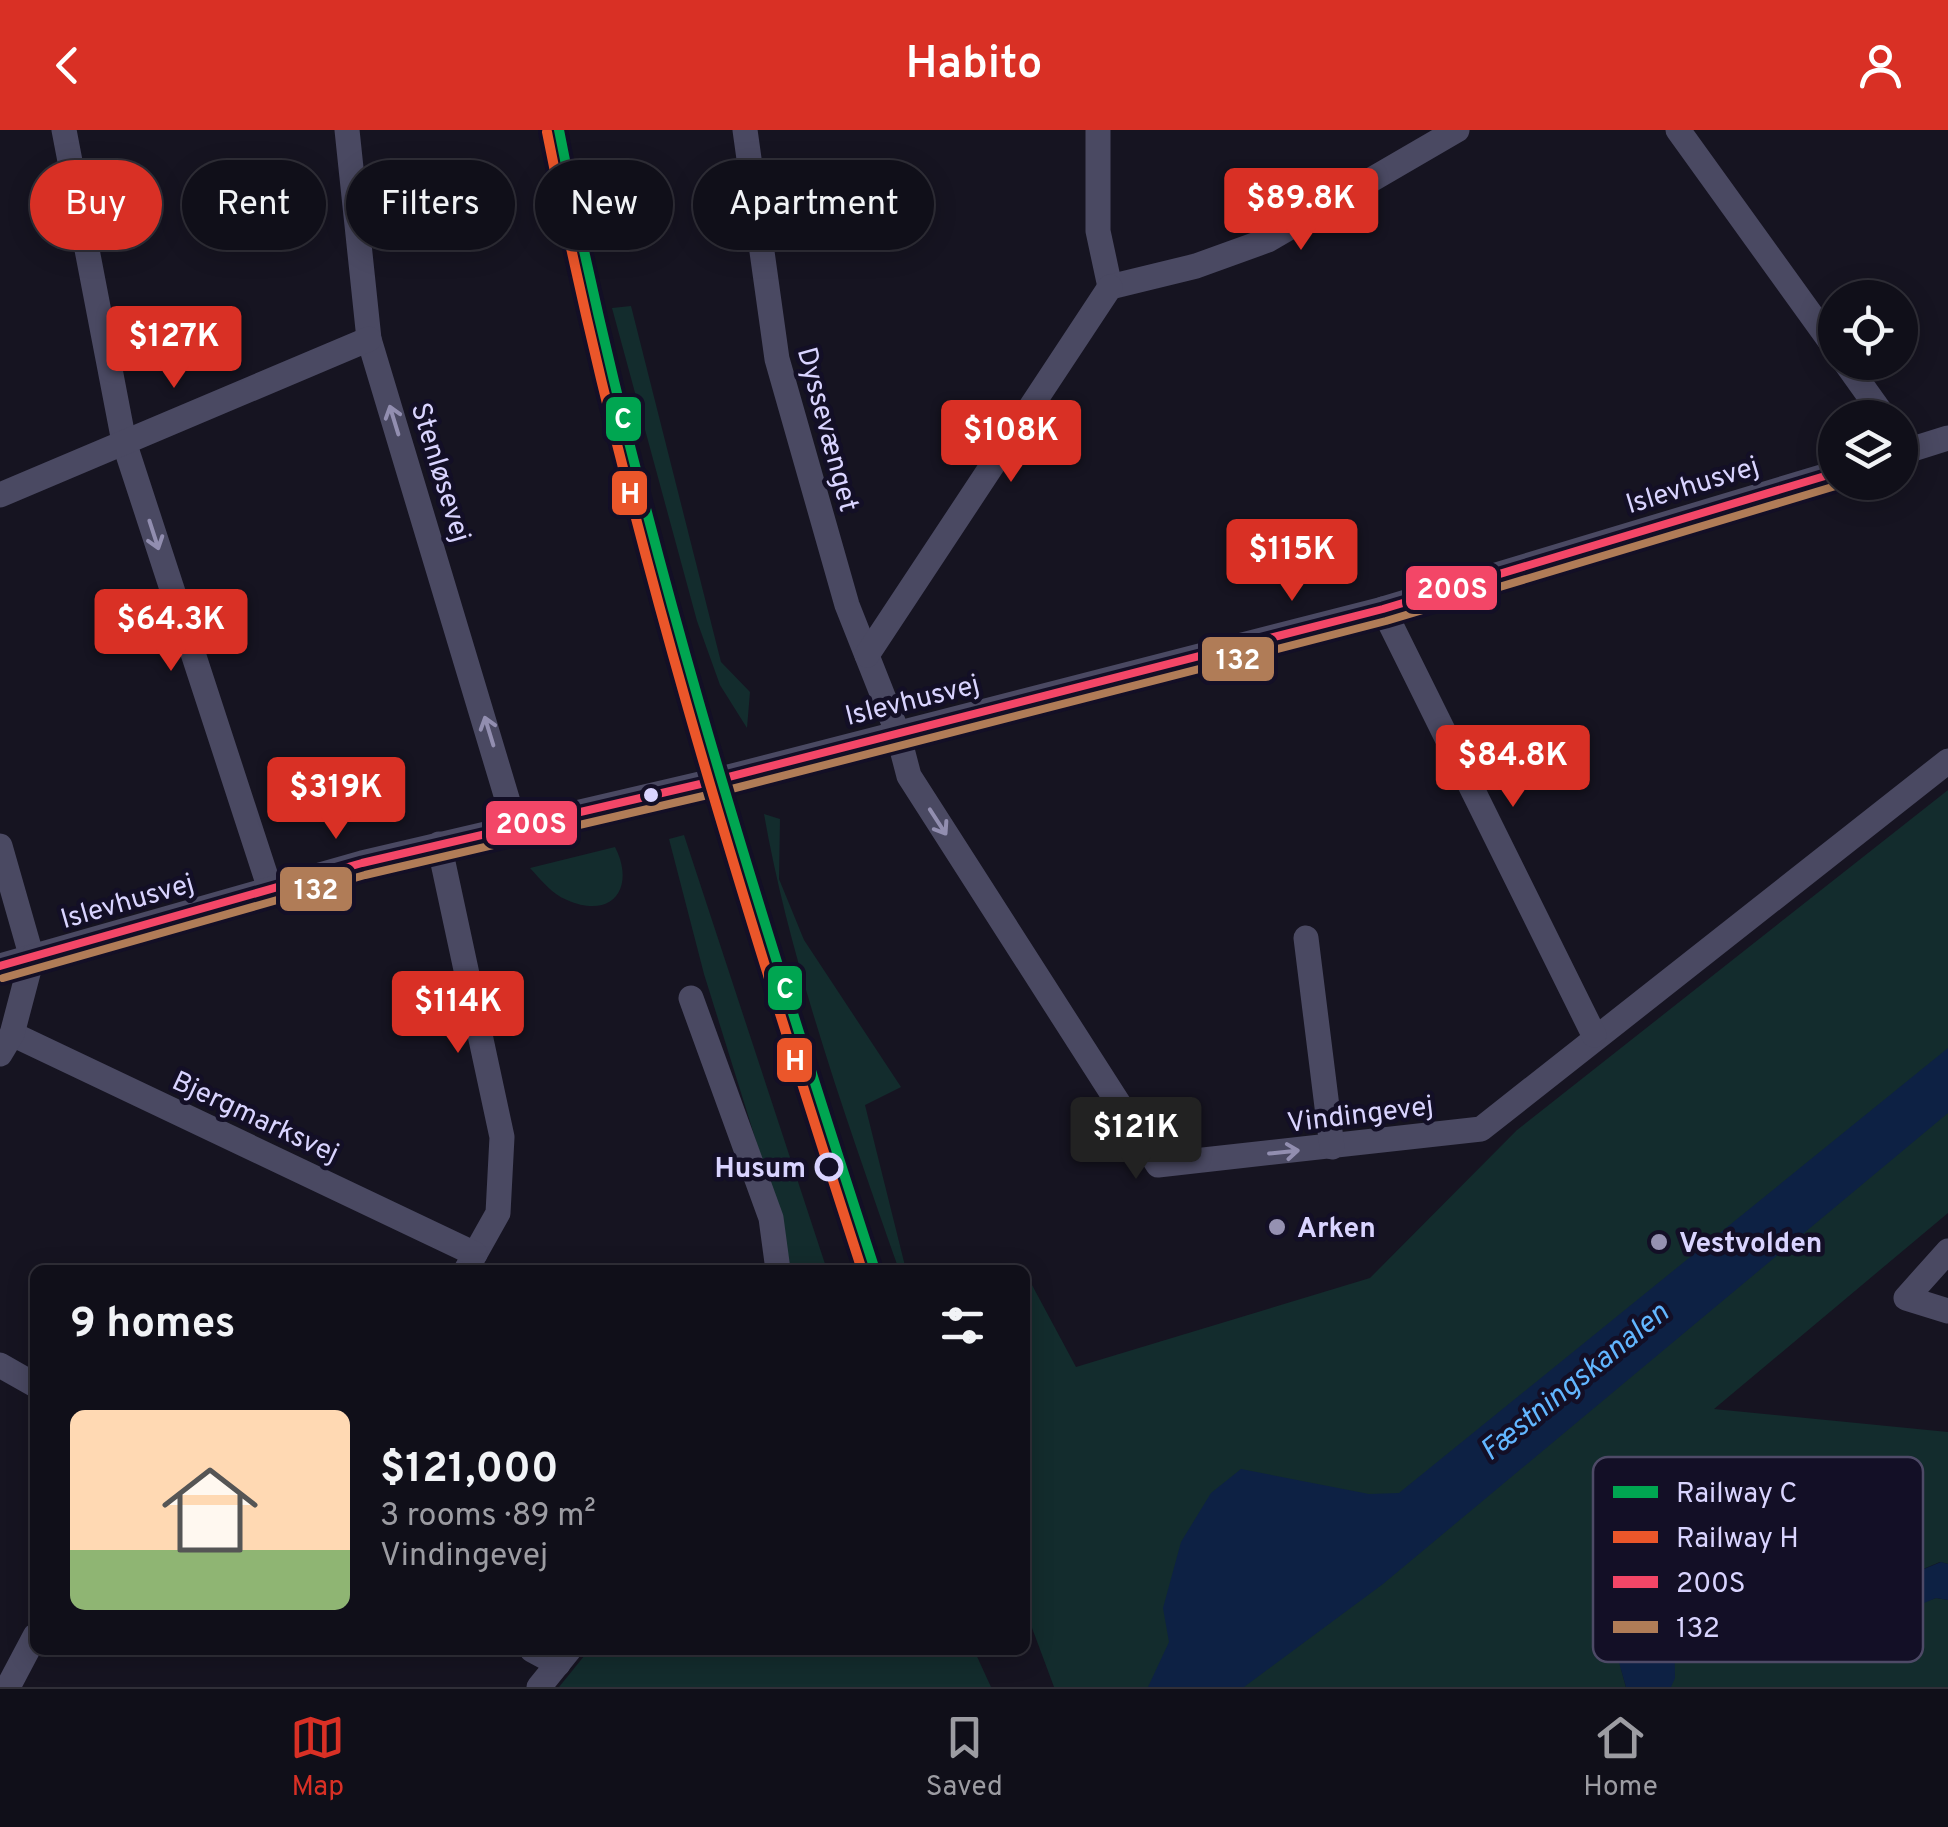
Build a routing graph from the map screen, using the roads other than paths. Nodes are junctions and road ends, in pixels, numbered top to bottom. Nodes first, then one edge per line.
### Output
1 (64, 130) edge
2 (347, 130) edge
3 (744, 130) edge
4 (1098, 130) edge
5 (1457, 130) edge
6 (1678, 130) edge
7 (1110, 286) junction
8 (1818, 324) edge
9 (369, 338) junction
10 (1948, 438) edge
11 (124, 442) junction
12 (1918, 444) edge
13 (1818, 478) edge
14 (0, 495) edge
15 (1383, 608) junction
16 (867, 655) junction
17 (898, 734) junction
18 (1948, 761) edge
19 (515, 825) junction
20 (439, 844) junction
21 (0, 846) edge
22 (270, 889) junction
23 (1306, 938) dead end
24 (32, 958) junction
25 (0, 966) edge
26 (691, 998) dead end
27 (1594, 1035) junction
28 (6, 1044) edge
29 (1332, 1147) junction
30 (1948, 1250) edge
31 (470, 1262) edge
32 (777, 1265) edge
33 (1948, 1311) edge
34 (0, 1365) edge
35 (30, 1382) edge
36 (30, 1645) edge
37 (564, 1657) edge
38 (8, 1687) edge
39 (539, 1687) edge

1 - 11 street
2 - 9 street, Stenløsevej
3 - 16 street, Dyssevænget
4 - 7 street
5 - 7 street
6 - 8 street
7 - 16 street
9 - 11 street
19 -> 9 street, Stenløsevej
10 - 12 street
11 - 14 street
11 -> 22 street
13 - 15 street, Islevhusvej
15 - 17 street, Islevhusvej
15 - 27 street
16 - 17 street, Dyssevænget
17 - 19 street, Islevhusvej
17 -> 29 street, Vindingevej
18 - 27 street, Vindingevej
19 - 20 street, Islevhusvej
20 - 22 street, Islevhusvej
20 - 31 street
21 - 24 street
22 - 24 street, Islevhusvej
23 - 29 street
24 - 25 street, Islevhusvej
24 - 28 street
26 - 32 street
27 - 29 street, Vindingevej
28 - 31 street, Bjergmarksvej
30 - 33 street
34 - 35 street
36 - 38 street
37 - 39 street

